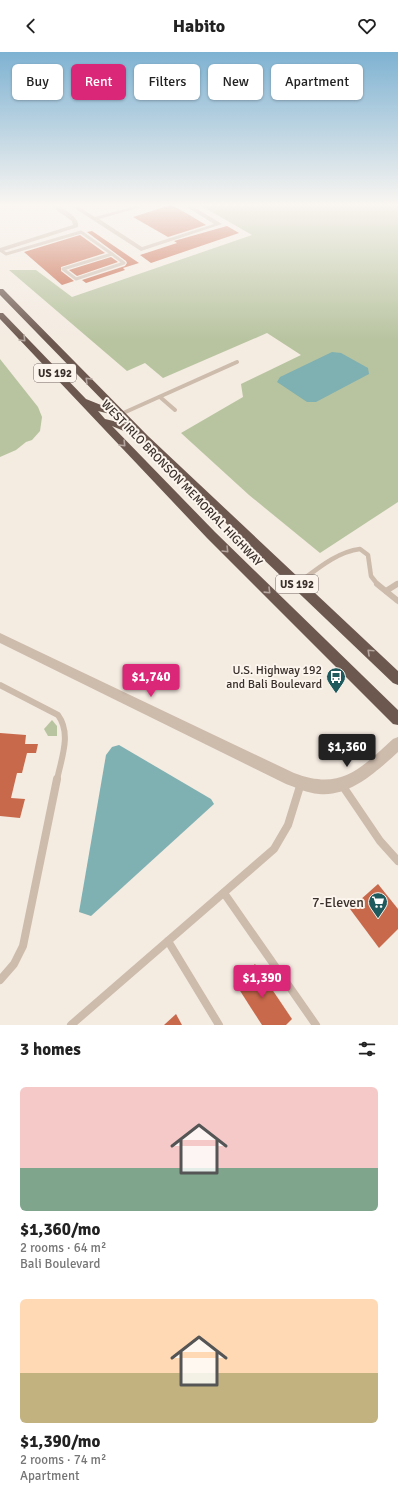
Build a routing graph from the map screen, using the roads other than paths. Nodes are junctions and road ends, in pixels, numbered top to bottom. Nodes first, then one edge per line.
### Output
1 (22, 249) edge
2 (106, 249) edge
3 (0, 250) edge
4 (112, 254) junction
5 (0, 291) edge
6 (0, 315) edge
7 (236, 362) dead end
8 (76, 396) junction
9 (160, 397) junction
10 (175, 410) dead end
11 (121, 414) junction
12 (102, 422) junction
13 (145, 438) junction
14 (398, 583) edge
15 (297, 584) junction
16 (386, 591) junction
17 (398, 601) edge
18 (0, 638) edge
19 (398, 679) edge
20 (0, 685) edge
21 (369, 690) junction
22 (398, 708) edge
23 (398, 718) edge
24 (398, 743) edge
25 (301, 782) junction
26 (341, 784) junction
27 (398, 861) edge
28 (224, 893) junction
29 (168, 941) junction
30 (0, 980) edge
31 (71, 1025) edge
32 (219, 1025) edge
33 (316, 1025) edge

1 - 3 lane
2 - 4 lane
4 - 4 lane
11 -> 5 highway, WEST IRLO BRONSON MEMORIAL HIGHWAY / US 192
6 -> 8 highway, WEST IRLO BRONSON MEMORIAL HIGHWAY / US 192
7 - 9 lane
8 - 11 highway
8 - 12 highway, WEST IRLO BRONSON MEMORIAL HIGHWAY / US 192
9 - 10 lane
9 - 11 lane
11 - 13 highway, WEST IRLO BRONSON MEMORIAL HIGHWAY / US 192
12 - 13 highway
12 -> 21 highway, WEST IRLO BRONSON MEMORIAL HIGHWAY / US 192
13 - 15 highway, WEST IRLO BRONSON MEMORIAL HIGHWAY / US 192
14 - 16 lane
15 - 16 lane
19 -> 15 highway, WEST IRLO BRONSON MEMORIAL HIGHWAY / US 192
16 - 17 lane
18 - 25 street
20 - 30 lane
21 - 22 highway
21 - 23 highway, WEST IRLO BRONSON MEMORIAL HIGHWAY / US 192
24 - 26 street
25 - 26 street
25 - 28 lane
26 - 27 lane
28 - 29 lane
28 - 33 lane
29 - 31 lane
29 - 32 lane

